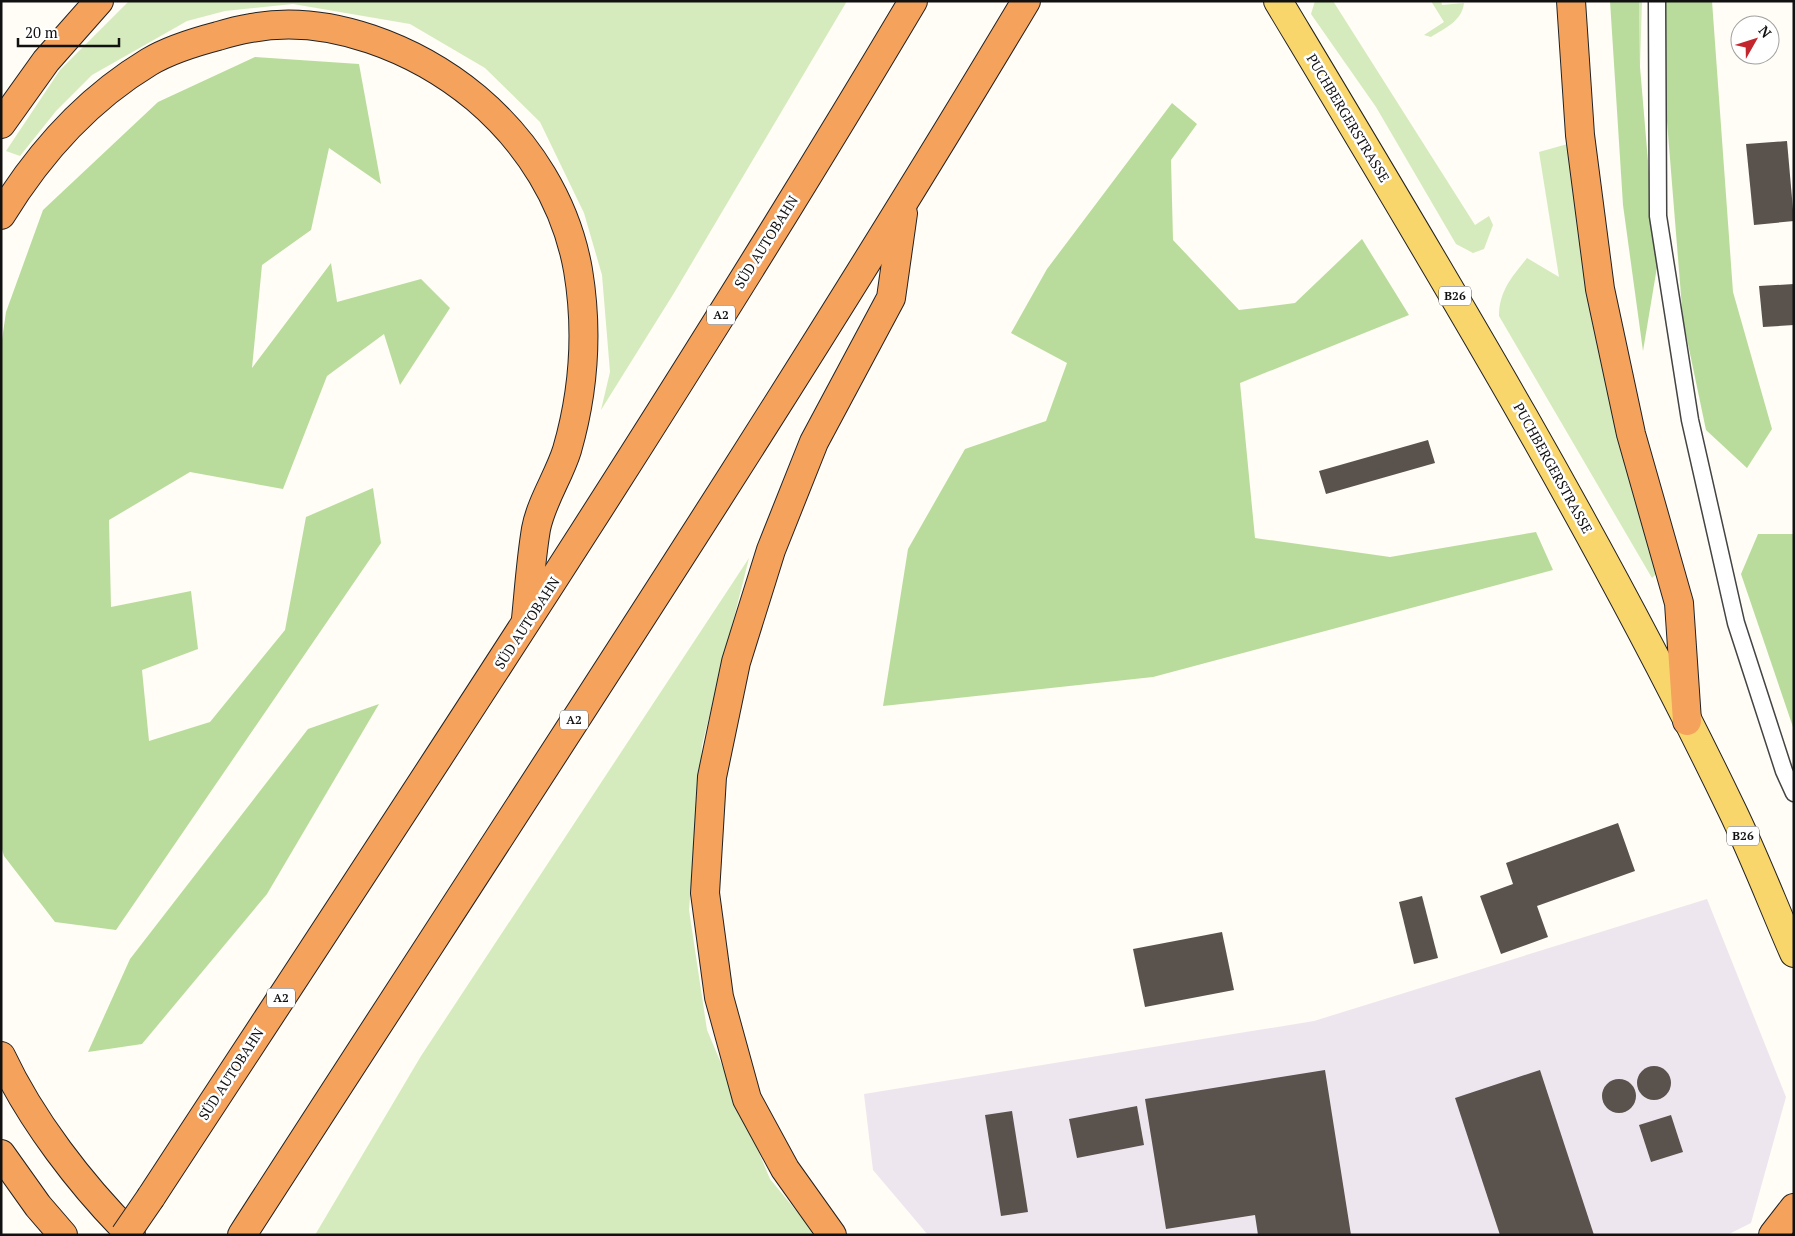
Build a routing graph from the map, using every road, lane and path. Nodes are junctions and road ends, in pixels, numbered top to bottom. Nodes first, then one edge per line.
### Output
1 (99, 1) edge
2 (913, 1) edge
3 (1026, 1) edge
4 (1278, 1) edge
5 (1570, 1) edge
6 (1657, 1) edge
7 (1, 124) edge
8 (904, 204) junction
9 (1, 215) edge
10 (525, 627) junction
11 (1687, 721) junction
12 (1794, 792) edge
13 (1794, 953) edge
14 (1, 1056) edge
15 (1, 1154) edge
16 (1794, 1208) edge
17 (63, 1235) edge
18 (125, 1235) edge
19 (131, 1235) edge
20 (242, 1235) edge
21 (832, 1235) edge
22 (1774, 1235) edge

1 - 7 highway
2 - 10 highway, SÜD AUTOBAHN / A2
3 - 8 highway, A2
4 - 11 main road, PUCHBERGERSTRASSE / B26
5 - 11 highway
6 - 12 lane
8 - 20 highway, A2
8 - 21 highway
9 - 10 highway
10 - 18 highway, SÜD AUTOBAHN / A2, bridge
11 - 13 main road, PUCHBERGERSTRASSE / B26
14 - 19 highway
15 - 17 highway
16 - 22 highway

